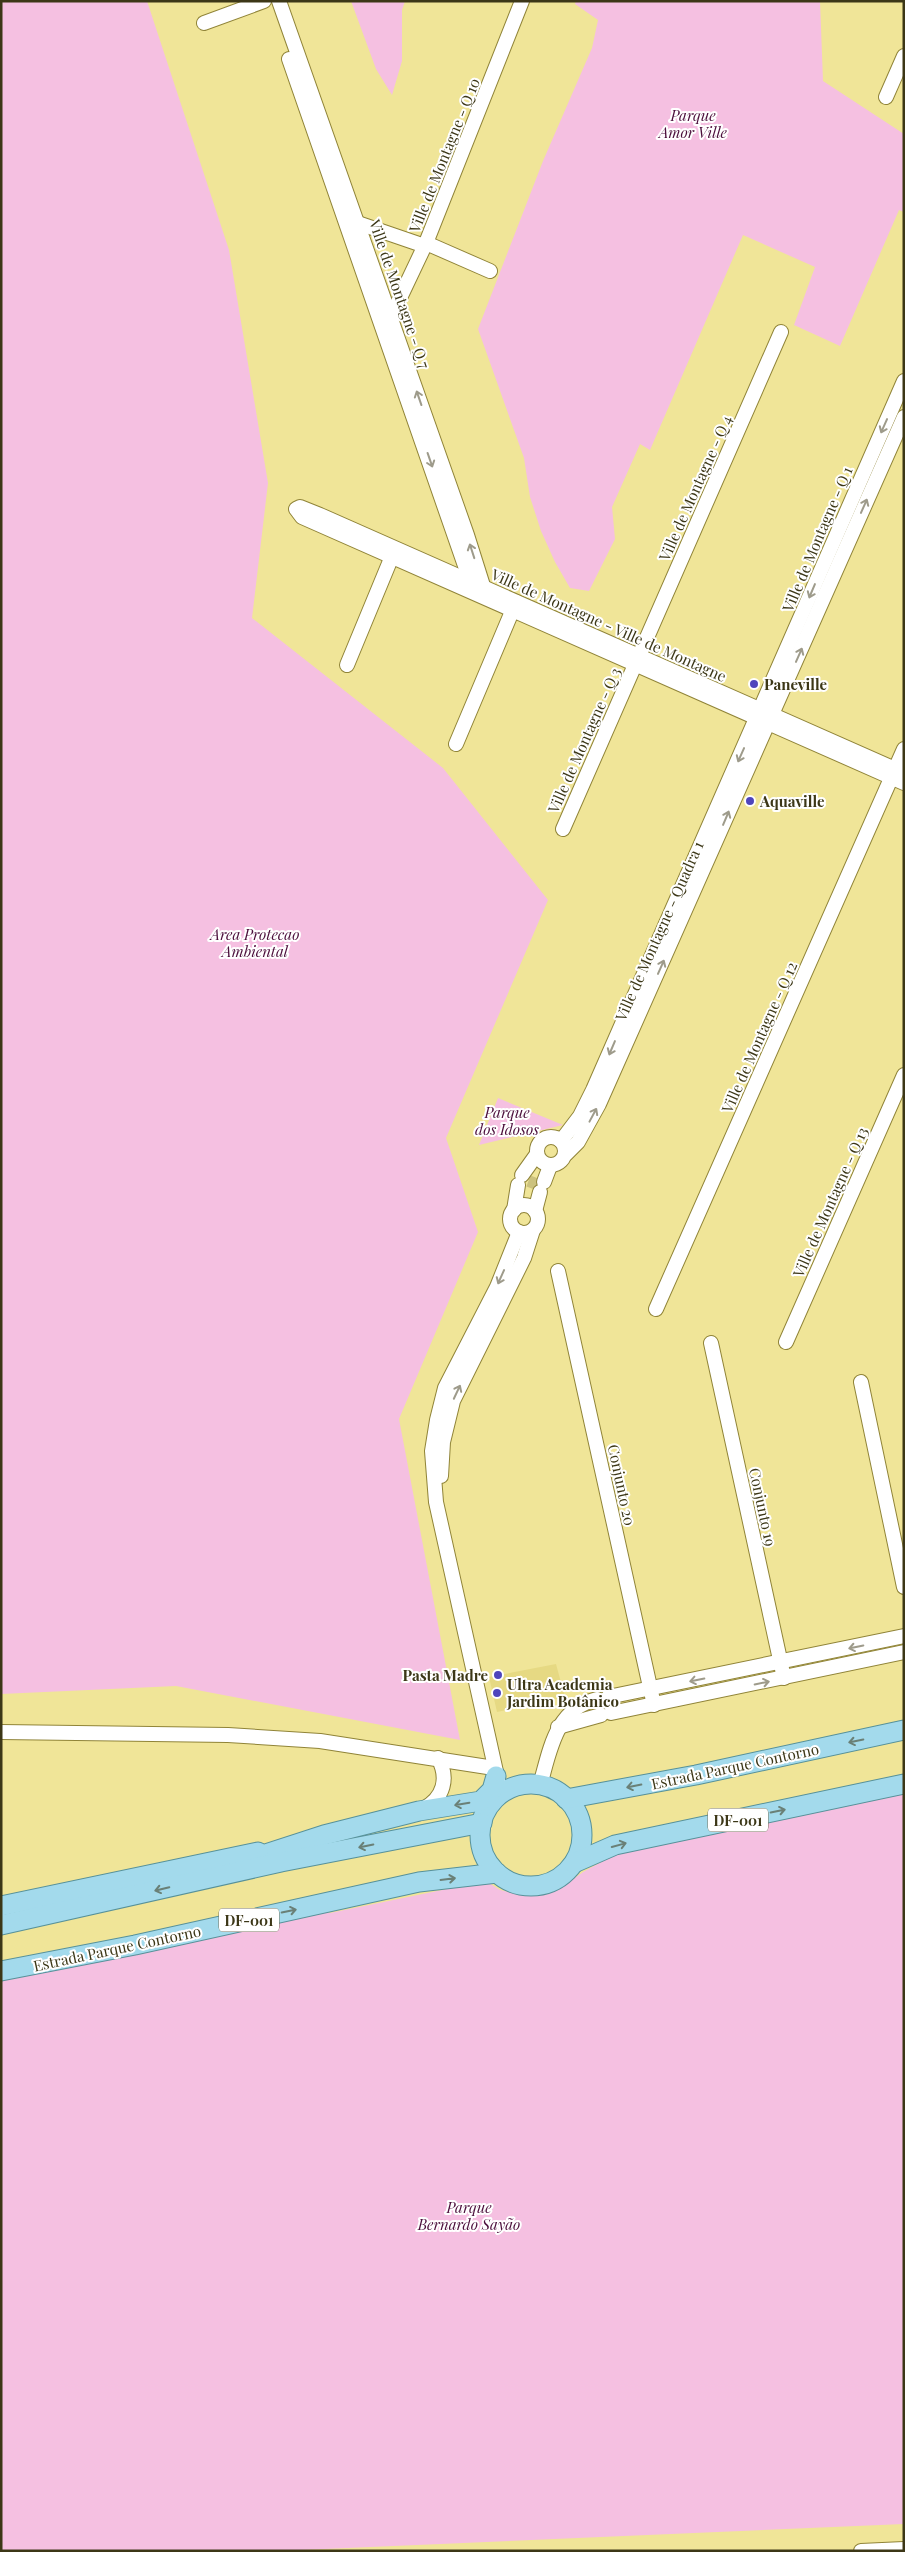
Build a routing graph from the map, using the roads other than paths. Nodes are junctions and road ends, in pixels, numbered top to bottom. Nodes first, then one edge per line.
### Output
1 (264, 1) edge
2 (522, 1) edge
3 (276, 6) edge
4 (204, 23) dead end
5 (904, 56) edge
6 (886, 97) dead end
7 (351, 220) junction
8 (425, 245) junction
9 (490, 271) dead end
10 (387, 324) junction
11 (781, 332) dead end
12 (904, 382) edge
13 (904, 417) edge
14 (301, 512) dead end
15 (394, 553) junction
16 (823, 566) junction
17 (836, 572) junction
18 (479, 590) junction
19 (514, 606) junction
20 (637, 661) junction
21 (347, 665) dead end
22 (765, 717) junction
23 (456, 744) dead end
24 (904, 749) edge
25 (898, 776) edge
26 (563, 829) dead end
27 (904, 1075) edge
28 (563, 1147) junction
29 (544, 1161) junction
30 (532, 1209) junction
31 (514, 1210) junction
32 (526, 1231) junction
33 (558, 1271) dead end
34 (656, 1309) dead end
35 (711, 1342) dead end
36 (786, 1342) dead end
37 (861, 1382) dead end
38 (904, 1586) edge
39 (904, 1636) edge
40 (904, 1652) edge
41 (781, 1663) junction
42 (784, 1678) junction
43 (650, 1689) junction
44 (654, 1705) junction
45 (558, 1727) junction
46 (904, 1730) edge
47 (1, 1732) edge
48 (438, 1758) junction
49 (497, 1779) junction
50 (904, 1784) edge
51 (540, 1785) junction
52 (566, 1799) junction
53 (419, 1811) junction
54 (482, 1823) junction
55 (291, 1845) junction
56 (574, 1863) junction
57 (497, 1873) junction
58 (209, 1879) junction
59 (1, 1906) edge
60 (21, 1922) junction
61 (1, 1925) edge
62 (1, 1936) edge
63 (1, 1971) edge
64 (904, 2549) edge
65 (861, 2551) edge

1 - 4 street
2 - 8 street, Ville de Montagne - Q 10
3 - 7 street, Ville de Montagne - Q 7
5 - 6 street
7 - 8 street
7 - 10 street, Ville de Montagne - Q 7
8 - 9 street
8 - 10 street, Ville de Montagne - Q 10
10 - 18 street, Ville de Montagne - Q 7
11 - 20 street, Ville de Montagne - Q 4
12 -> 16 street, Ville de Montagne - Q 1
17 -> 13 street, Ville de Montagne - Q 1
14 - 15 street, Ville de Montagne - Ville de Montagne
15 - 18 street, Ville de Montagne - Ville de Montagne
15 - 21 street
16 - 17 street
16 -> 22 street, Ville de Montagne - Q 1
22 -> 17 street, Ville de Montagne - Q 1
18 - 19 street, Ville de Montagne - Ville de Montagne
19 - 20 street, Ville de Montagne - Ville de Montagne
19 - 23 street
20 - 22 street, Ville de Montagne - Ville de Montagne
20 - 26 street, Ville de Montagne - Q 3
22 - 25 street, Ville de Montagne - Ville de Montagne
22 - 28 street, Ville de Montagne - Quadra 1
24 - 25 street, Ville de Montagne - Q 12
25 - 34 street, Ville de Montagne - Q 12
27 - 36 street, Ville de Montagne - Q 13
28 - 29 street
28 - 29 street
29 - 30 street
29 - 31 street
30 - 31 street
30 - 32 street
31 - 32 street
32 - 49 street
33 - 43 street, Conjunto 20
35 - 41 street, Conjunto 19
37 - 38 street
39 -> 41 street
40 - 42 street
41 - 42 street, Conjunto 19
41 -> 43 street
44 -> 42 street
43 - 44 street, Conjunto 20
43 - 45 street
44 - 45 street
45 - 51 street
46 -> 52 main road, Estrada Parque Contorno
47 - 48 street
48 - 49 street
48 - 53 street
49 - 51 main road
49 -> 53 main road
49 - 54 main road, DF-001
56 -> 50 main road, DF-001
51 - 52 main road, DF-001
52 - 56 main road, DF-001
53 - 55 main road
54 - 57 main road, DF-001
54 -> 58 main road
55 - 58 main road
55 - 59 main road
56 - 57 main road, DF-001
63 -> 57 main road, Estrada Parque Contorno / DF-001
58 -> 60 main road
60 - 61 main road
60 - 62 main road
64 - 65 street

